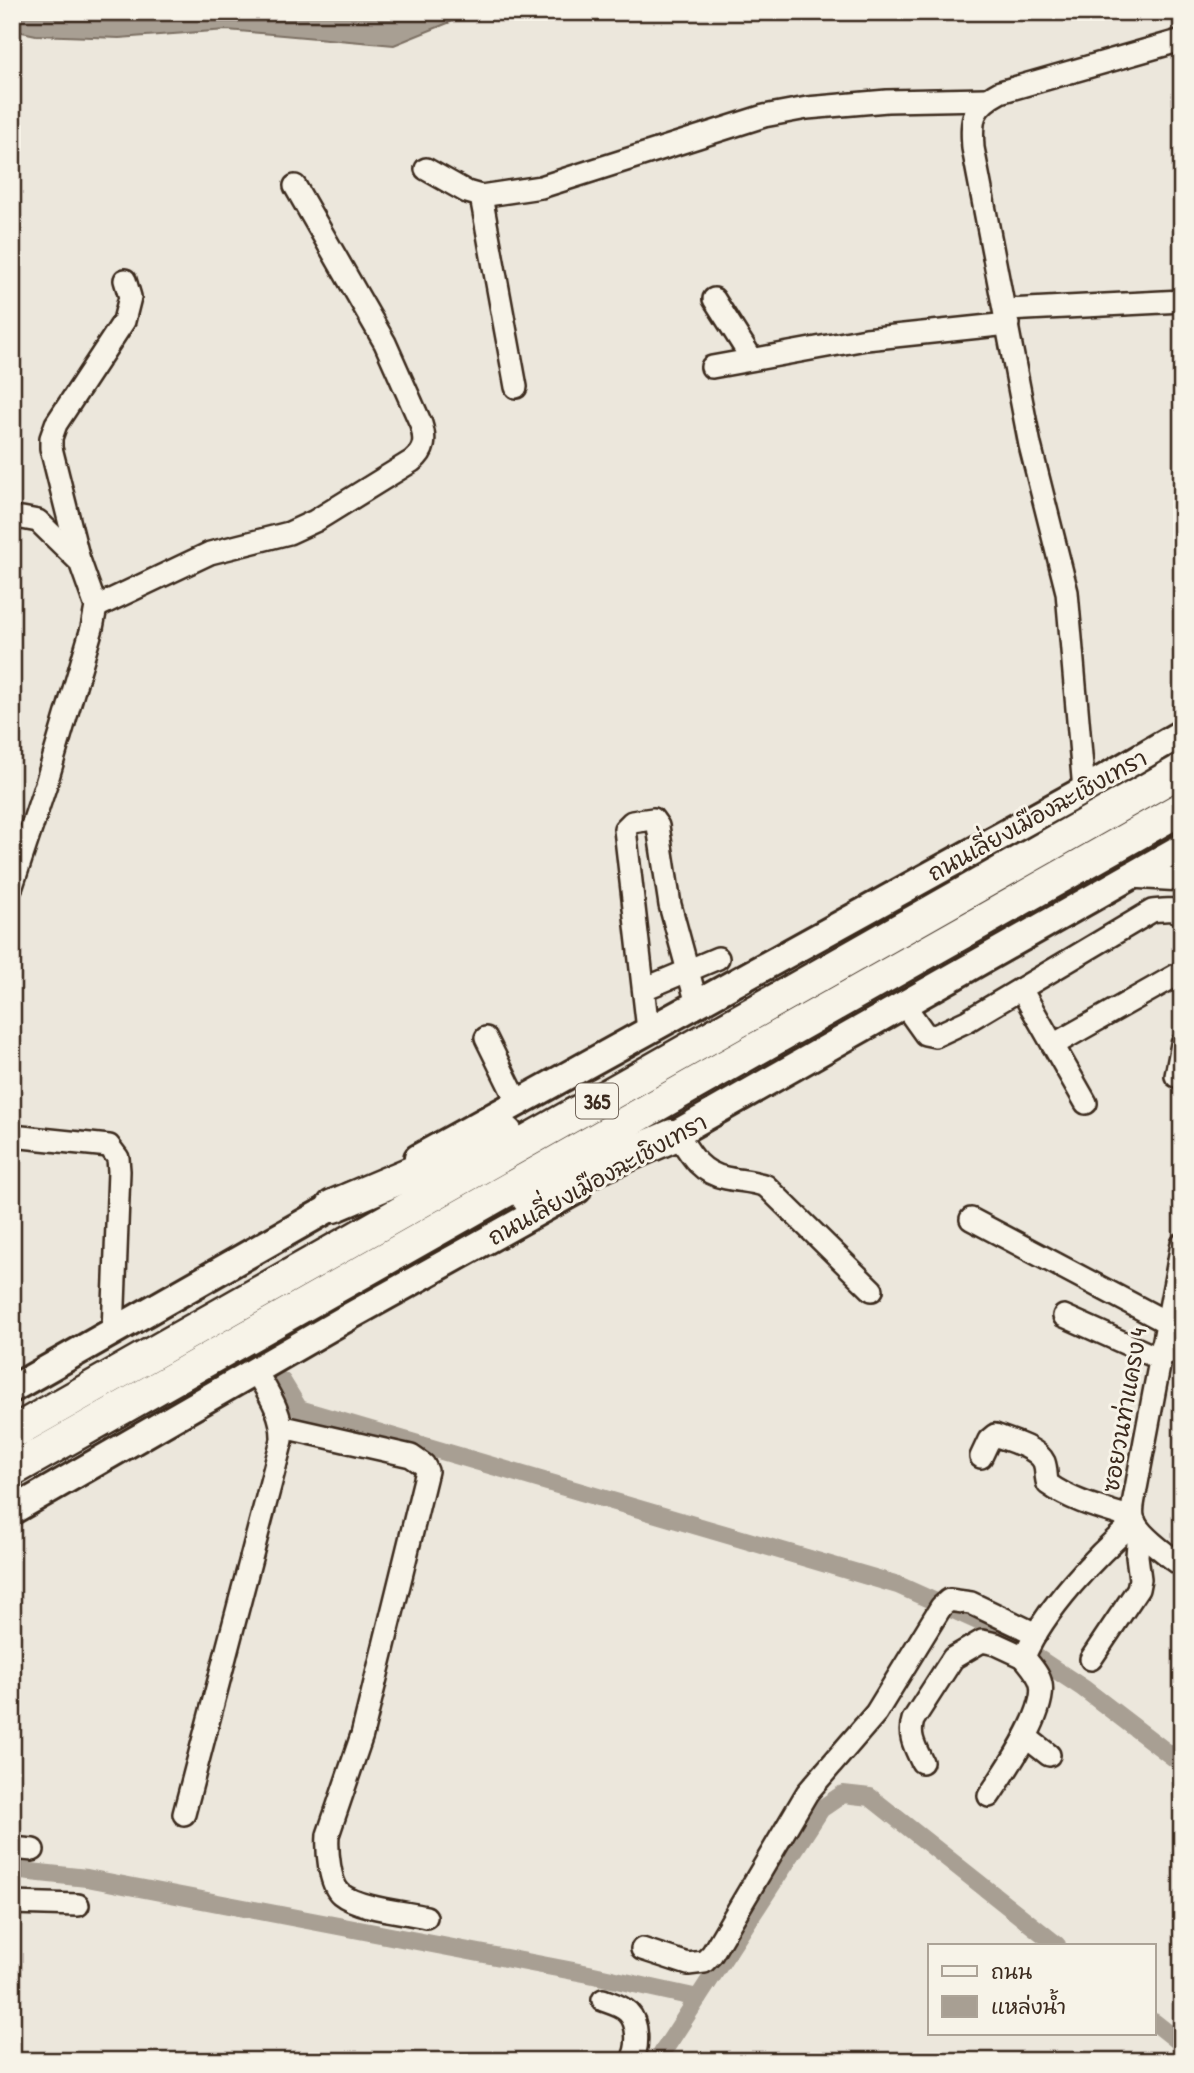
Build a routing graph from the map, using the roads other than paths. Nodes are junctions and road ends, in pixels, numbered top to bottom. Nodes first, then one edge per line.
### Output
1 (1182, 40) edge
2 (986, 99) junction
3 (426, 169) dead end
4 (295, 186) dead end
5 (481, 196) junction
6 (125, 280) dead end
7 (714, 299) dead end
8 (1182, 301) edge
9 (1007, 317) junction
10 (752, 359) junction
11 (712, 367) dead end
12 (516, 387) dead end
13 (12, 520) edge
14 (80, 562) junction
15 (96, 607) junction
16 (1182, 733) edge
17 (1182, 770) edge
18 (1084, 790) junction
19 (1182, 808) edge
20 (1182, 847) edge
21 (1132, 877) junction
22 (1182, 880) edge
23 (12, 886) edge
24 (1182, 915) edge
25 (718, 958) dead end
26 (687, 972) junction
27 (1182, 972) edge
28 (644, 989) junction
29 (1021, 989) junction
30 (697, 1004) junction
31 (905, 1006) junction
32 (648, 1030) junction
33 (486, 1038) dead end
34 (1182, 1044) edge
35 (1053, 1045) junction
36 (1176, 1076) dead end
37 (639, 1078) junction
38 (517, 1101) junction
39 (1086, 1102) dead end
40 (674, 1135) junction
41 (12, 1136) edge
42 (333, 1206) junction
43 (971, 1219) dead end
44 (1182, 1244) edge
45 (380, 1262) junction
46 (872, 1290) dead end
47 (1064, 1316) dead end
48 (1166, 1322) junction
49 (113, 1332) junction
50 (1161, 1353) junction
51 (1182, 1356) edge
52 (256, 1370) junction
53 (12, 1389) edge
54 (283, 1427) junction
55 (12, 1433) edge
56 (981, 1457) dead end
57 (12, 1470) edge
58 (12, 1511) edge
59 (1136, 1523) junction
60 (1182, 1566) edge
61 (1036, 1634) junction
62 (1024, 1657) junction
63 (1091, 1659) dead end
64 (1026, 1737) junction
65 (1049, 1755) dead end
66 (922, 1762) dead end
67 (989, 1796) dead end
68 (184, 1814) dead end
69 (12, 1903) edge
70 (78, 1905) dead end
71 (426, 1917) dead end
72 (642, 1949) dead end
73 (603, 2000) dead end
74 (631, 2061) edge

1 - 2 street
2 - 5 street
2 - 9 street
3 - 5 street
4 - 15 street
5 - 12 street
6 - 14 street
7 - 10 street
8 - 9 street
9 - 10 street
9 - 18 street
10 - 11 street
13 - 14 street
14 - 15 street
15 - 23 street
16 - 18 main road, ถนนเลี่ยงเมืองฉะเชิงเทรา / 365
17 - 37 highway, ถนนเลี่ยงเมืองฉะเชิงเทรา / 365
18 - 30 main road, ถนนเลี่ยงเมืองฉะเชิงเทรา / 365
19 - 45 highway, ถนนเลี่ยงเมืองฉะเชิงเทรา / 365
20 - 21 main road, ถนนเลี่ยงเมืองฉะเชิงเทรา
21 - 22 street
21 - 31 main road, ถนนเลี่ยงเมืองฉะเชิงเทรา
24 - 29 street
25 - 26 street
26 - 28 street
26 - 28 street
26 - 30 street
27 - 35 street
28 - 32 street
29 - 31 street
29 - 35 street
30 - 32 main road, ถนนเลี่ยงเมืองฉะเชิงเทรา / 365
31 - 40 main road, ถนนเลี่ยงเมืองฉะเชิงเทรา
32 - 38 main road, ถนนเลี่ยงเมืองฉะเชิงเทรา / 365
33 - 38 street
34 - 36 street
35 - 39 street
37 - 42 highway
37 - 55 highway, ถนนเลี่ยงเมืองฉะเชิงเทรา / 365
38 - 42 main road, ถนนเลี่ยงเมืองฉะเชิงเทรา / 365
40 - 45 highway
40 - 46 street
40 - 52 main road, ถนนเลี่ยงเมืองฉะเชิงเทรา
41 - 49 street
42 - 49 main road, ถนนเลี่ยงเมืองฉะเชิงเทรา / 365
43 - 48 street
44 - 48 street, ซอยวนท่าแครง 4
45 - 57 highway, ถนนเลี่ยงเมืองฉะเชิงเทรา / 365
47 - 50 street
48 - 50 street, ซอยวนท่าแครง 4
49 - 53 main road, ถนนเลี่ยงเมืองฉะเชิงเทรา / 365
50 - 51 street
50 - 59 street, ซอยวนท่าแครง 4
52 - 54 street
52 - 58 main road, ถนนเลี่ยงเมืองฉะเชิงเทรา
54 - 68 street
54 - 71 street
56 - 59 street
59 - 60 street
59 - 61 street
59 - 63 street, ซอยวนท่าแครง 4
61 - 62 street
61 - 72 street
62 - 64 street
62 - 66 street
64 - 65 street
64 - 67 street
69 - 70 street
73 - 74 street

